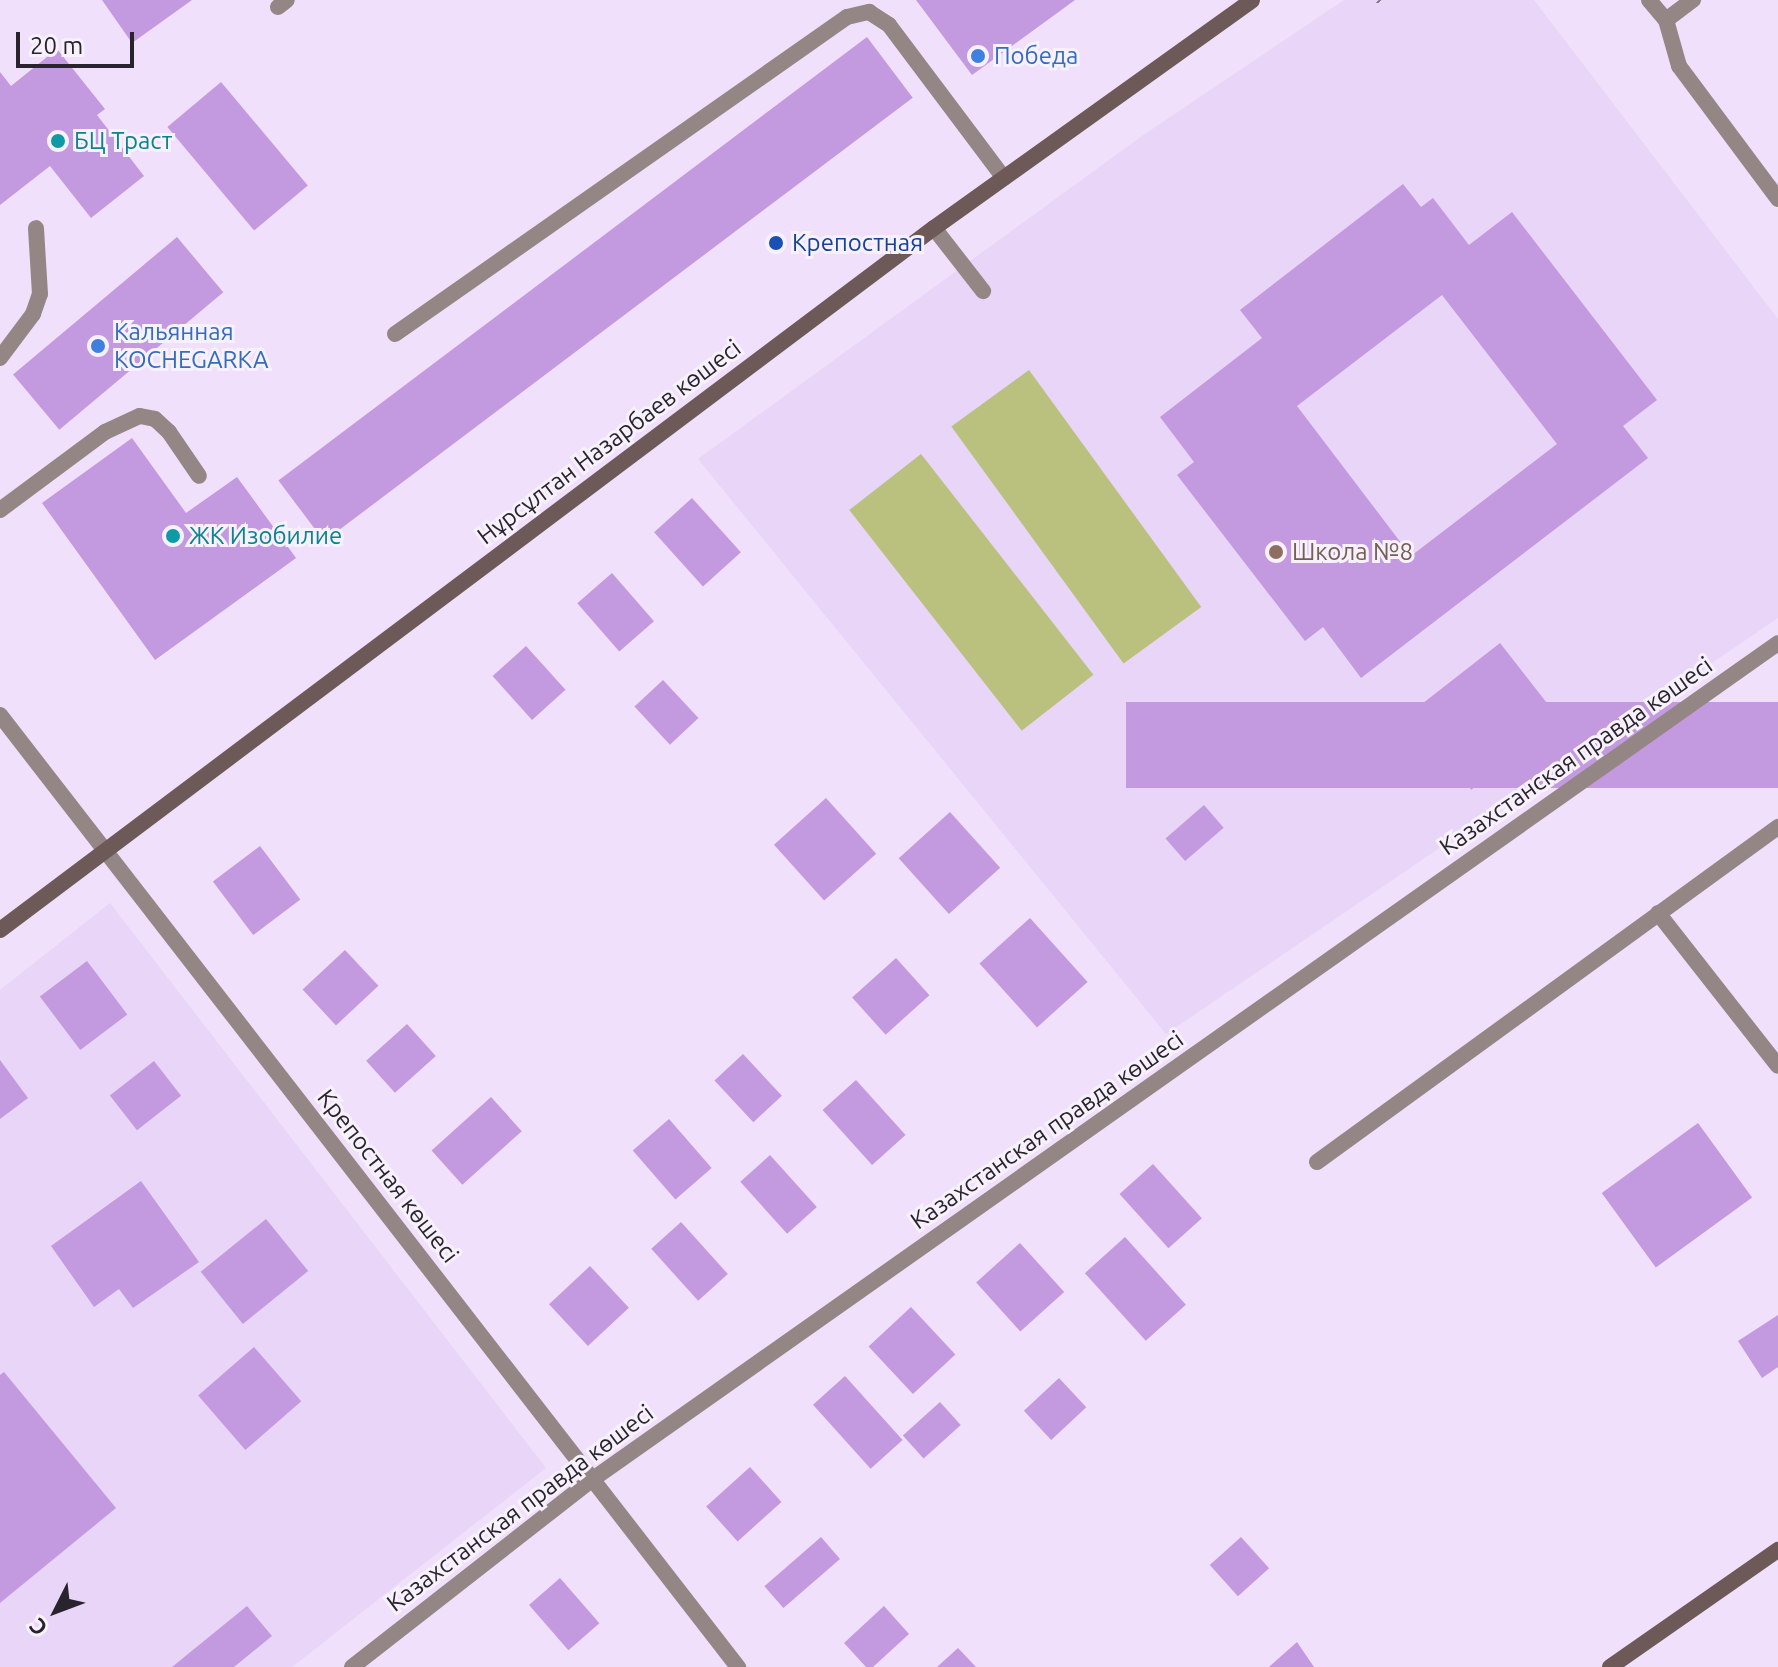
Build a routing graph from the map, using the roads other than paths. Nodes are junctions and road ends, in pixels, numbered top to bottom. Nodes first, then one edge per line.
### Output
1 (1252, 0) edge
2 (1649, 0) edge
3 (1693, 0) edge
4 (1666, 20) junction
5 (1004, 178) junction
6 (1778, 199) edge
7 (36, 228) dead end
8 (934, 228) junction
9 (983, 291) dead end
10 (395, 334) dead end
11 (0, 358) edge
12 (199, 476) dead end
13 (0, 510) edge
14 (1778, 643) edge
15 (0, 715) edge
16 (1778, 827) edge
17 (104, 850) junction
18 (1658, 913) junction
19 (0, 930) edge
20 (1778, 1066) edge
21 (1317, 1162) dead end
22 (593, 1479) junction
23 (1778, 1550) edge
24 (352, 1667) edge
25 (738, 1667) edge
26 (1610, 1667) edge

1 - 5 main road, Нұрсұлтан Назарбаев көшесі
2 - 4 street
3 - 4 street
4 - 6 street
5 - 8 main road, Нұрсұлтан Назарбаев көшесі
5 - 10 street
7 - 11 street
8 - 9 street
8 - 17 main road, Нұрсұлтан Назарбаев көшесі
12 - 13 street
14 - 22 street, Казахстанская правда көшесі
15 - 17 street, Крепостная көшесі
16 - 18 street
17 - 19 main road, Нұрсұлтан Назарбаев көшесі
17 - 22 street, Крепостная көшесі
18 - 20 street
18 - 21 street
22 - 24 street, Казахстанская правда көшесі
22 - 25 street, Крепостная көшесі
23 - 26 main road

